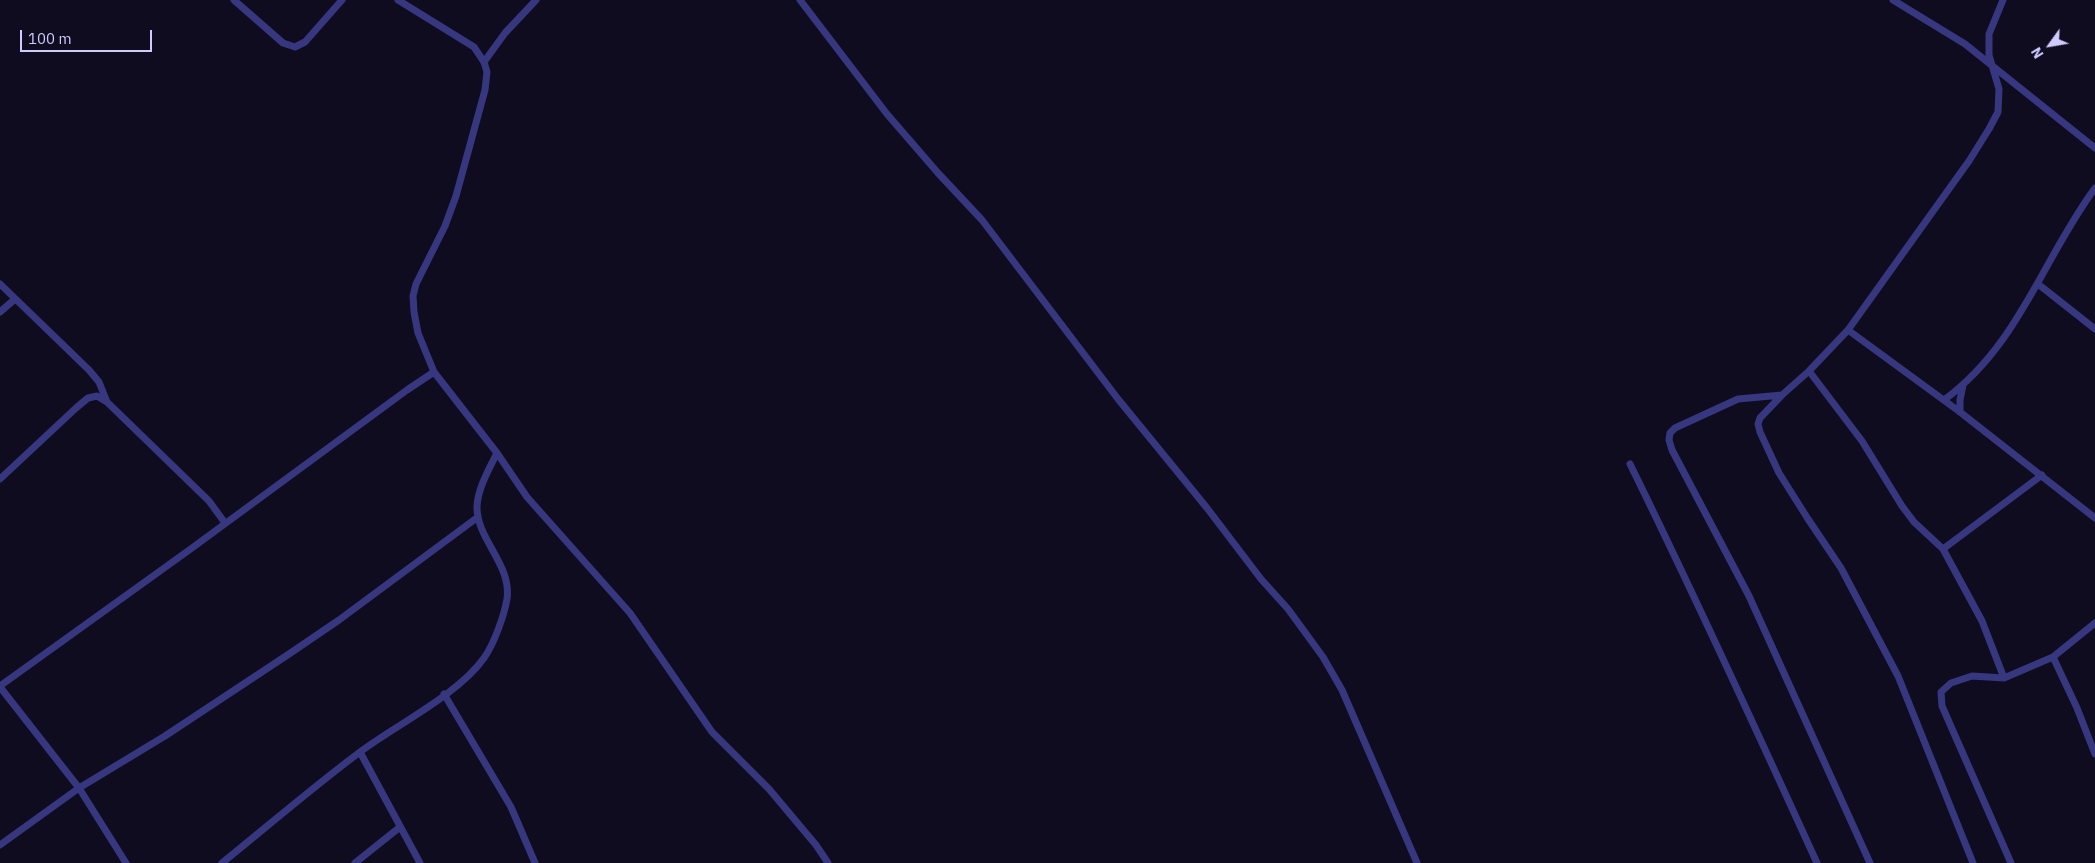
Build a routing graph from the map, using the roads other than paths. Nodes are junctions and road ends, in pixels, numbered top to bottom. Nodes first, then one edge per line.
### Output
1 (234, 0) edge
2 (342, 0) edge
3 (398, 0) edge
4 (536, 0) edge
5 (800, 0) edge
6 (1893, 0) edge
7 (2003, 0) edge
8 (484, 62) junction
9 (1993, 67) junction
10 (2095, 148) edge
11 (2095, 188) edge
12 (0, 284) edge
13 (2038, 284) junction
14 (15, 299) junction
15 (0, 312) edge
16 (2095, 329) edge
17 (1848, 330) junction
18 (1810, 371) junction
19 (434, 372) junction
20 (1963, 384) junction
21 (1782, 395) junction
22 (1944, 400) junction
23 (107, 402) junction
24 (1960, 412) junction
25 (497, 454) junction
26 (1630, 464) dead end
27 (2042, 475) junction
28 (0, 479) edge
29 (478, 517) junction
30 (2095, 518) edge
31 (225, 524) junction
32 (1943, 549) junction
33 (2095, 623) edge
34 (2053, 657) junction
35 (2004, 678) junction
36 (0, 687) edge
37 (444, 694) junction
38 (360, 752) junction
39 (2095, 754) edge
40 (79, 788) junction
41 (400, 827) junction
42 (0, 845) edge
43 (126, 863) edge
44 (222, 863) edge
45 (355, 863) edge
46 (420, 863) edge
47 (535, 863) edge
48 (828, 863) edge
49 (1418, 863) edge
50 (1817, 863) edge
51 (1870, 863) edge
52 (1973, 863) edge
53 (2011, 863) edge

1 - 2 street
3 - 8 street
4 - 8 street
5 - 49 street
6 - 9 street
7 - 9 street
8 - 19 street
9 - 10 street
9 - 17 street
11 - 13 street
12 - 14 street
13 - 16 street
13 - 20 street
14 - 15 street
14 - 23 street
17 - 18 street
17 - 22 street
18 - 21 street
18 - 32 street
19 - 25 street
19 - 31 street
20 - 22 street
20 - 24 street
21 - 51 street
21 - 52 street
22 - 24 street
23 - 28 street
23 - 31 street
24 - 27 street
25 - 29 street
25 - 48 street
26 - 50 street
27 - 30 street
27 - 32 street
29 - 37 street
29 - 40 street
31 - 36 street
32 - 35 street
33 - 34 street
34 - 35 street
34 - 39 street
35 - 53 street
36 - 40 street
37 - 38 street
37 - 47 street
38 - 41 street
38 - 44 street
40 - 42 street
40 - 43 street
41 - 45 street
41 - 46 street

